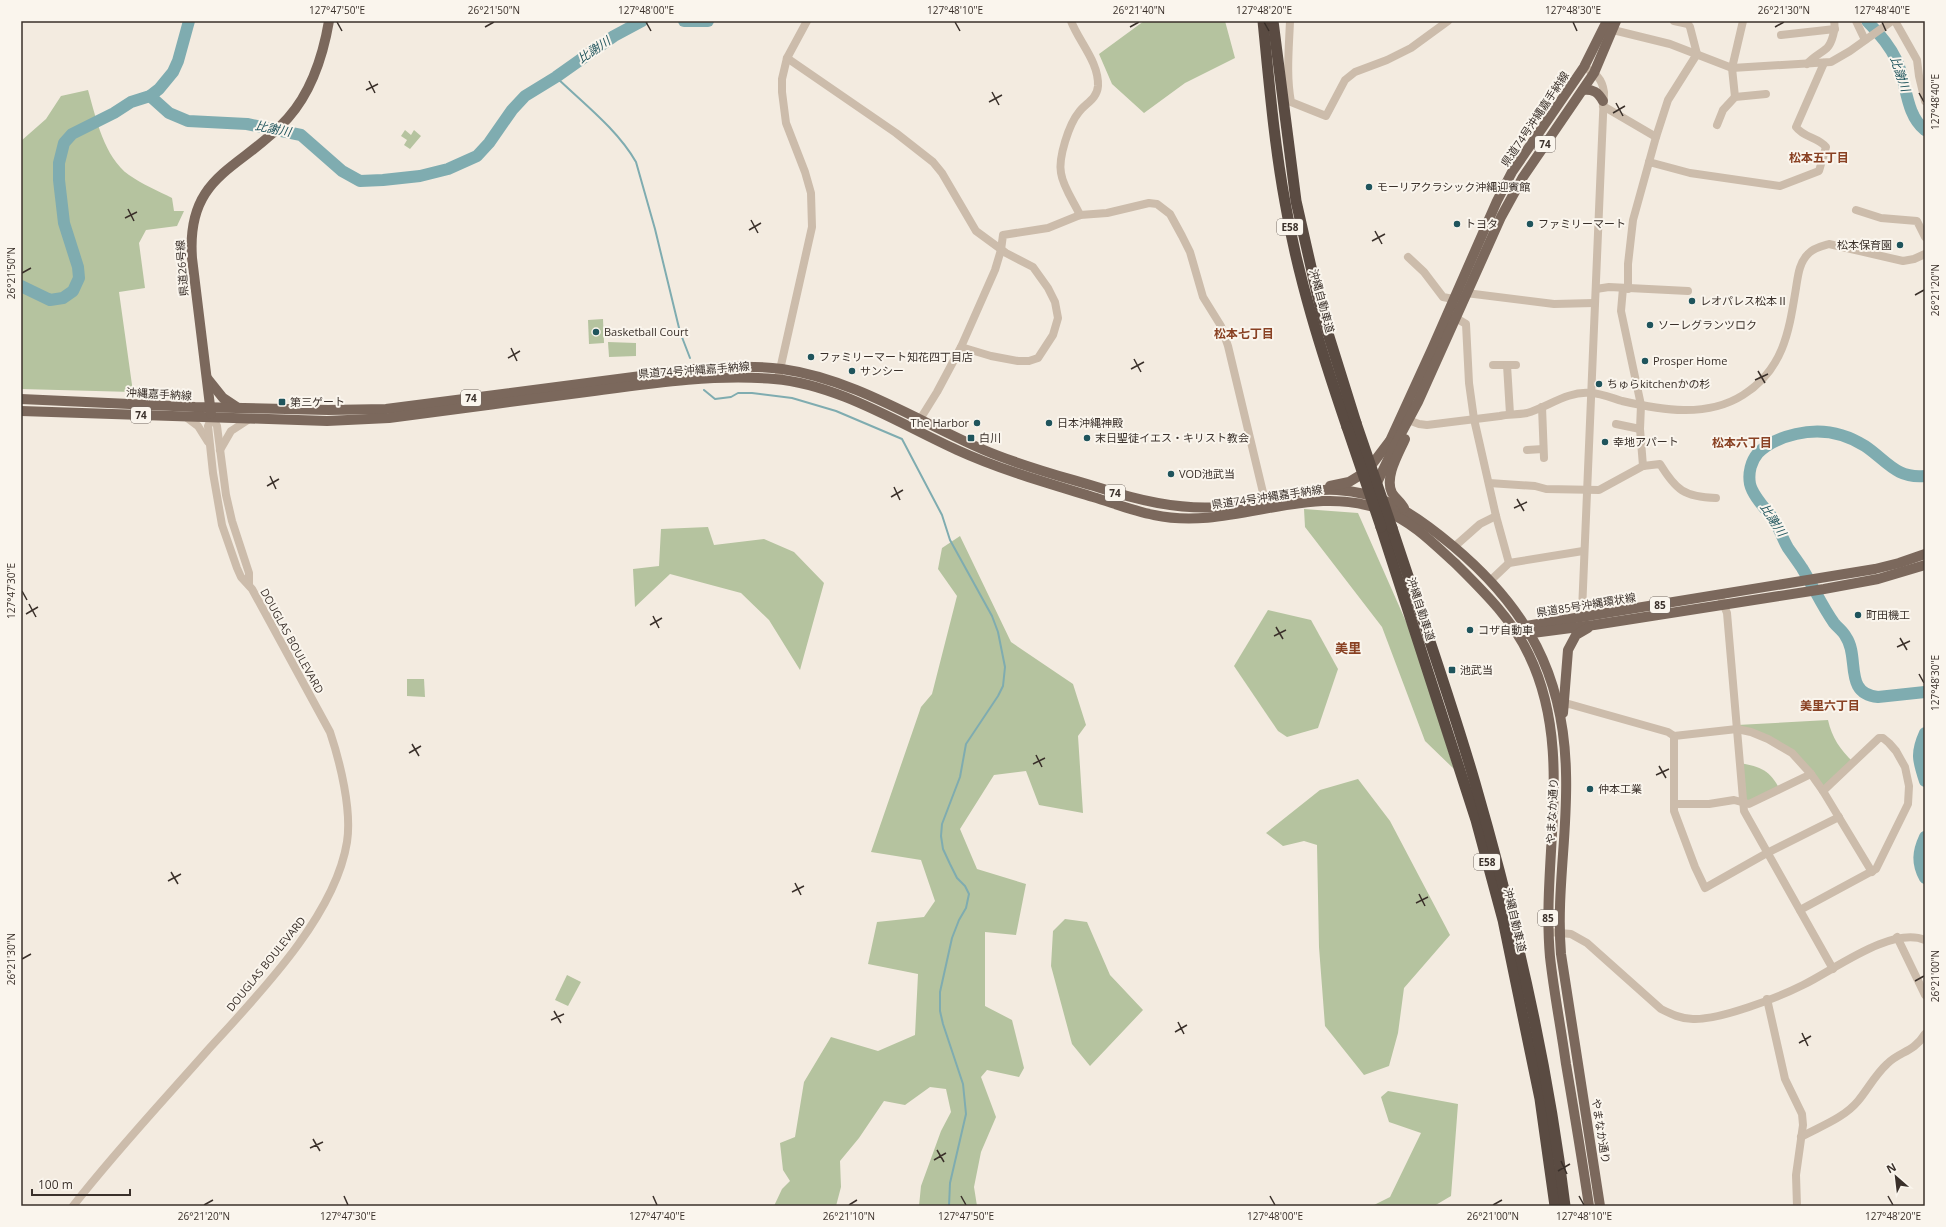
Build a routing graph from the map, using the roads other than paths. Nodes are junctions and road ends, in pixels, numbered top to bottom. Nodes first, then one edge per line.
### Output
1 (329, 21) edge
2 (807, 21) edge
3 (1071, 21) edge
4 (1263, 21) edge
5 (1273, 21) edge
6 (1290, 21) edge
7 (1448, 21) edge
8 (1607, 21) edge
9 (1674, 21) edge
10 (1743, 21) edge
11 (1856, 21) edge
12 (1892, 21) edge
13 (1895, 21) edge
14 (1615, 25) edge
15 (1834, 25) edge
16 (1781, 35) dead end
17 (1867, 39) junction
18 (1697, 54) junction
19 (787, 58) junction
20 (1824, 63) junction
21 (1807, 64) junction
22 (1584, 68) junction
23 (1732, 68) junction
24 (1594, 72) junction
25 (1583, 90) junction
26 (1766, 94) dead end
27 (1735, 97) junction
28 (1925, 101) edge
29 (1603, 103) junction
30 (1717, 124) dead end
31 (1656, 137) junction
32 (1649, 162) junction
33 (1856, 210) dead end
34 (1080, 215) junction
35 (1925, 237) edge
36 (1001, 250) junction
37 (1925, 254) edge
38 (1408, 257) dead end
39 (1626, 288) junction
40 (1596, 289) junction
41 (1688, 291) dead end
42 (1466, 293) junction
43 (1453, 299) junction
44 (1594, 303) junction
45 (1456, 318) junction
46 (961, 347) junction
47 (1493, 365) dead end
48 (780, 368) junction
49 (206, 378) junction
50 (778, 379) junction
51 (1590, 393) junction
52 (21, 399) edge
53 (1641, 405) junction
54 (1542, 407) junction
55 (238, 408) junction
56 (21, 411) edge
57 (211, 412) junction
58 (1510, 414) junction
59 (186, 417) junction
60 (252, 418) junction
61 (1474, 419) junction
62 (919, 420) junction
63 (1410, 421) junction
64 (1616, 424) dead end
65 (1352, 425) junction
66 (914, 429) junction
67 (1640, 429) junction
68 (1389, 442) junction
69 (210, 444) junction
70 (1543, 449) junction
71 (1528, 450) dead end
72 (220, 451) junction
73 (1544, 458) dead end
74 (1643, 466) junction
75 (1489, 483) junction
76 (1320, 490) junction
77 (1587, 490) junction
78 (1369, 495) junction
79 (1716, 498) dead end
80 (1264, 499) junction
81 (1366, 505) junction
82 (1267, 509) junction
83 (1405, 509) junction
84 (1496, 516) junction
85 (1387, 528) junction
86 (1454, 547) junction
87 (1584, 551) junction
88 (1925, 554) edge
89 (1509, 563) junction
90 (1925, 565) edge
91 (1490, 582) junction
92 (250, 586) junction
93 (1722, 600) junction
94 (1585, 618) junction
95 (1594, 625) junction
96 (1528, 630) junction
97 (1517, 634) junction
98 (1564, 705) junction
99 (1562, 718) junction
100 (1737, 729) junction
101 (1674, 736) junction
102 (1811, 774) junction
103 (1823, 791) junction
104 (1675, 804) junction
105 (1744, 804) junction
106 (1839, 817) junction
107 (1767, 853) junction
108 (1872, 872) junction
109 (1800, 910) junction
110 (1554, 932) junction
111 (1897, 937) junction
112 (1925, 940) edge
113 (1833, 969) junction
114 (1925, 995) edge
115 (1767, 999) junction
116 (1925, 1034) edge
117 (1802, 1137) junction
118 (73, 1206) edge
119 (1555, 1206) edge
120 (1565, 1206) edge
121 (1590, 1206) edge
122 (1600, 1206) edge
123 (1797, 1206) edge

1 - 49 main road, 県道26号線
2 - 19 street
3 - 34 street
4 - 65 highway, 沖縄自動車道 / E58
5 - 65 highway, 沖縄自動車道 / E58
6 - 7 street
8 - 22 main road, 県道74号沖縄嘉手納線 / 74
9 - 18 street
10 - 23 street
11 - 17 street
12 - 17 street
13 - 28 street
14 - 18 street
14 - 24 main road, 県道74号沖縄嘉手納線 / 74
15 - 16 street
15 - 21 street
17 - 20 street
18 - 23 street
18 - 31 street
19 - 36 street
19 - 48 street
20 - 21 street
20 - 32 street
21 - 23 street
22 - 24 street
22 - 43 main road, 県道74号沖縄嘉手納線 / 74
23 - 27 street
24 - 25 main road, 県道74号沖縄嘉手納線 / 74
24 - 29 street
25 - 29 main road
25 - 42 main road, 県道74号沖縄嘉手納線 / 74
26 - 27 street
27 - 30 street
29 - 31 street
29 - 40 street
31 - 32 street
32 - 39 street
33 - 35 street
34 - 36 street
34 - 80 street
36 - 46 street
36 - 46 street
37 - 53 street
38 - 43 street
39 - 40 street
39 - 41 street
39 - 53 street
40 - 44 street
42 - 43 street
42 - 44 street
42 - 45 main road, 県道74号沖縄嘉手納線 / 74
43 - 68 main road, 県道74号沖縄嘉手納線 / 74
44 - 51 street
45 - 61 street
45 - 63 main road, 県道74号沖縄嘉手納線 / 74
46 - 62 street
47 - 58 street
48 - 50 street
48 - 55 main road, 県道74号沖縄嘉手納線 / 74
48 - 62 main road, 県道74号沖縄嘉手納線 / 74
49 - 55 main road
49 - 57 main road, 県道26号線
50 - 60 main road, 県道74号沖縄嘉手納線 / 74
50 - 66 main road, 県道74号沖縄嘉手納線 / 74
51 - 53 street
51 - 54 street
51 - 77 street
52 - 57 main road, 沖縄嘉手納線 / 74
53 - 67 street
54 - 58 street
54 - 70 street
55 - 57 main road, 県道74号沖縄嘉手納線 / 74
56 - 59 main road, 県道74号沖縄嘉手納線 / 74
57 - 59 main road, 県道74号沖縄嘉手納線 / 74
57 - 60 main road, 県道74号沖縄嘉手納線 / 74
57 - 69 street, DOUGLAS BOULEVARD
57 - 72 street, DOUGLAS BOULEVARD
58 - 61 street
59 - 69 street, DOUGLAS BOULEVARD
60 - 72 street
61 - 63 street
61 - 75 street
62 - 66 street
62 - 80 main road, 県道74号沖縄嘉手納線 / 74
63 - 78 main road, 県道74号沖縄嘉手納線 / 74
63 - 83 main road
64 - 67 street
65 - 85 highway, 沖縄自動車道 / E58, bridge
66 - 82 main road, 県道74号沖縄嘉手納線 / 74
67 - 74 street
68 - 76 main road
68 - 78 main road, 県道74号沖縄嘉手納線 / 74
69 - 92 street, DOUGLAS BOULEVARD
70 - 71 street
70 - 73 street
72 - 92 street, DOUGLAS BOULEVARD
74 - 77 street
74 - 79 street
75 - 77 street
75 - 84 street
76 - 78 main road, 県道74号沖縄嘉手納線 / 74
76 - 80 main road, 県道74号沖縄嘉手納線 / 74
77 - 87 street
78 - 81 main road, 県道74号沖縄嘉手納線 / 74
78 - 83 main road, やまなか通り / 85
80 - 82 street
81 - 82 main road, 県道74号沖縄嘉手納線 / 74
81 - 97 main road, やまなか通り / 85
83 - 86 main road, やまなか通り / 85
84 - 86 street
84 - 89 street
85 - 119 highway, 沖縄自動車道 / E58
85 - 120 highway, 沖縄自動車道 / E58
86 - 91 main road, やまなか通り / 85
87 - 89 street
87 - 94 street
88 - 93 main road, 県道85号沖縄環状線 / 85
89 - 91 street
90 - 93 main road, 県道85号沖縄環状線 / 85
91 - 96 main road, やまなか通り / 85
92 - 118 street, DOUGLAS BOULEVARD
93 - 94 main road, 県道85号沖縄環状線 / 85
93 - 95 main road, 県道85号沖縄環状線 / 85
93 - 100 street
94 - 96 main road, 県道85号沖縄環状線 / 85
95 - 96 main road, 県道85号沖縄環状線 / 85
95 - 98 main road
96 - 97 main road, 県道85号沖縄環状線
96 - 99 main road, やまなか通り / 85
97 - 110 main road, やまなか通り / 85
98 - 99 main road
98 - 101 street
99 - 110 main road, やまなか通り / 85
100 - 101 street
100 - 102 street
100 - 105 street
101 - 104 street
102 - 103 street
102 - 105 street
103 - 106 street
103 - 108 street
104 - 105 street
104 - 107 street
105 - 107 street
106 - 107 street
106 - 108 street
107 - 109 street
108 - 109 street
109 - 113 street
110 - 115 street
110 - 121 main road, やまなか通り / 85
110 - 122 main road, やまなか通り / 85
111 - 112 street
111 - 113 street
111 - 114 street
113 - 115 street
115 - 117 street
116 - 117 street
117 - 123 street

